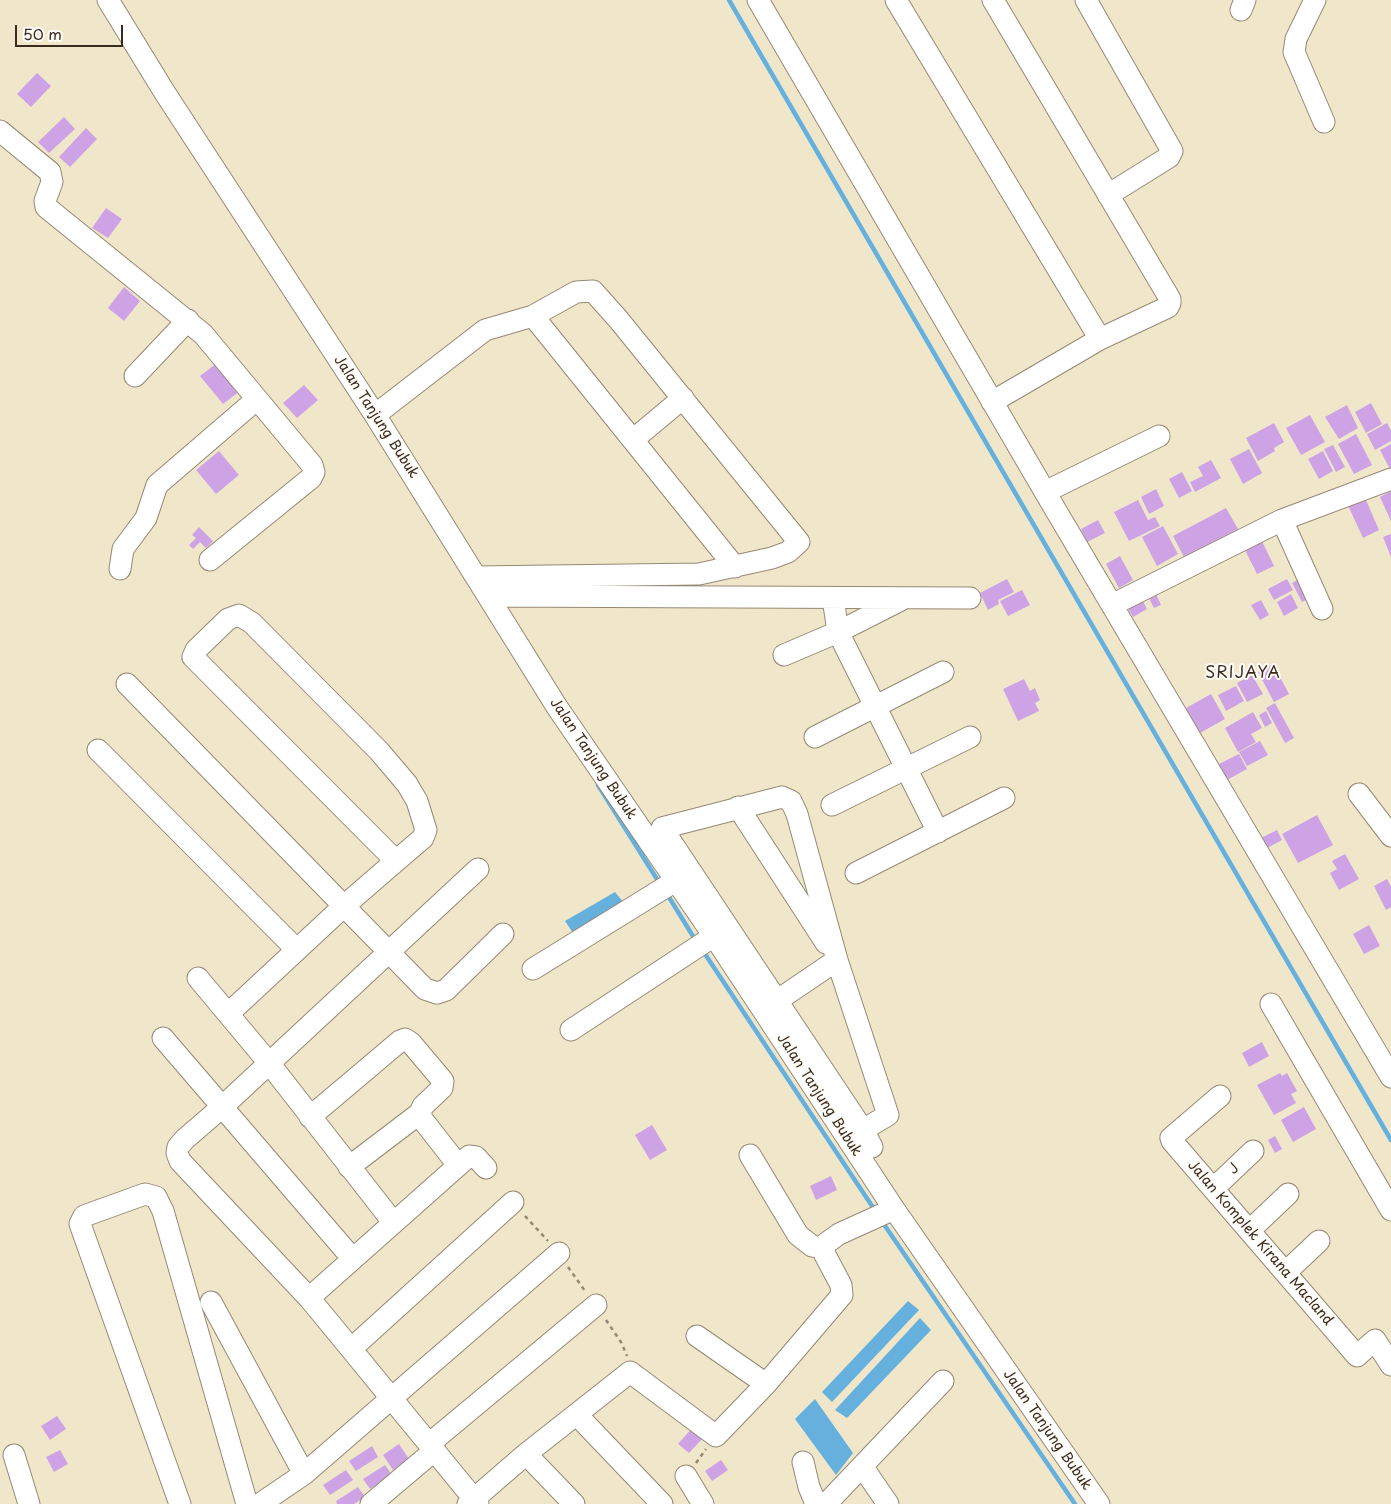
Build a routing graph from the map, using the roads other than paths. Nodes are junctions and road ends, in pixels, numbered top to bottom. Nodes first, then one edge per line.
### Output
1 (108, 0) edge
2 (758, 0) edge
3 (896, 0) edge
4 (1086, 0) edge
5 (1315, 0) edge
6 (1001, 3) edge
7 (1324, 122) dead end
8 (0, 131) edge
9 (1108, 195) junction
10 (533, 316) junction
11 (188, 320) junction
12 (1100, 339) junction
13 (135, 376) dead end
14 (683, 398) junction
15 (257, 399) junction
16 (992, 402) junction
17 (375, 415) junction
18 (1159, 436) dead end
19 (634, 438) junction
20 (1391, 479) edge
21 (1044, 492) junction
22 (1282, 520) junction
23 (210, 560) dead end
24 (735, 567) junction
25 (120, 569) dead end
26 (476, 577) junction
27 (488, 596) junction
28 (833, 598) junction
29 (906, 598) junction
30 (970, 598) dead end
31 (1112, 605) junction
32 (1322, 609) dead end
33 (838, 632) junction
34 (784, 655) dead end
35 (943, 672) dead end
36 (128, 684) dead end
37 (876, 708) junction
38 (815, 737) dead end
39 (970, 737) dead end
40 (98, 750) dead end
41 (906, 770) junction
42 (1359, 794) dead end
43 (1004, 798) dead end
44 (832, 805) dead end
45 (738, 807) junction
46 (938, 832) junction
47 (1391, 836) edge
48 (396, 861) junction
49 (478, 869) dead end
50 (856, 873) dead end
51 (673, 883) junction
52 (344, 906) junction
53 (503, 934) dead end
54 (703, 943) junction
55 (297, 950) junction
56 (389, 951) junction
57 (837, 960) junction
58 (534, 969) dead end
59 (198, 978) dead end
60 (770, 999) junction
61 (1271, 1004) dead end
62 (228, 1014) junction
63 (571, 1030) dead end
64 (163, 1038) dead end
65 (270, 1063) junction
66 (1391, 1077) edge
67 (1220, 1096) dead end
68 (221, 1108) junction
69 (420, 1113) junction
70 (310, 1117) junction
71 (864, 1141) junction
72 (1253, 1151) dead end
73 (750, 1155) dead end
74 (458, 1165) junction
75 (349, 1167) junction
76 (486, 1168) dead end
77 (1214, 1188) junction
78 (1288, 1194) dead end
79 (512, 1202) road end
80 (1391, 1210) edge
81 (880, 1215) junction
82 (393, 1222) junction
83 (1250, 1230) junction
84 (1319, 1241) dead end
85 (823, 1248) junction
86 (559, 1253) road end
87 (352, 1258) junction
88 (1286, 1272) junction
89 (309, 1298) junction
90 (211, 1302) dead end
91 (596, 1305) dead end
92 (697, 1336) dead end
93 (351, 1349) junction
94 (1391, 1365) edge
95 (943, 1380) dead end
96 (766, 1384) junction
97 (391, 1398) junction
98 (577, 1415) junction
99 (432, 1447) junction
100 (526, 1454) junction
101 (14, 1455) dead end
102 (804, 1462) dead end
103 (862, 1466) junction
104 (304, 1474) junction
105 (686, 1476) dead end
106 (473, 1502) edge
107 (29, 1504) edge
108 (180, 1504) edge
109 (247, 1504) edge
110 (260, 1504) edge
111 (371, 1504) edge
112 (574, 1504) edge
113 (662, 1504) edge
114 (703, 1504) edge
115 (816, 1504) edge
116 (826, 1504) edge
117 (888, 1504) edge
118 (1099, 1504) edge

1 - 17 street, Jalan Tanjung Bubuk
2 - 16 street
3 - 12 street
4 - 9 street
5 - 7 street
6 - 9 street
8 - 11 street
9 - 12 street
10 - 14 street
10 - 17 street
10 - 19 street
11 - 13 street
11 - 15 street
12 - 16 street
14 - 19 street
14 - 24 street
15 - 23 street
15 - 25 street
16 - 21 street
17 - 26 street, Jalan Tanjung Bubuk
18 - 21 street
19 - 24 street
20 - 22 street
21 - 31 street
22 - 31 street
22 - 32 street
24 - 26 street
26 - 27 street, Jalan Tanjung Bubuk
27 - 28 street
27 - 51 street, Jalan Tanjung Bubuk
28 - 29 street
28 - 33 street
29 - 30 street
29 - 33 street
31 - 66 street
33 - 34 street
33 - 37 street
35 - 37 street
36 - 52 street
37 - 38 street
37 - 41 street
39 - 41 street
40 - 55 street
41 - 44 street
41 - 46 street
42 - 47 street
43 - 46 street
45 - 57 street
45 - 57 street
45 - 60 street
46 - 50 street
48 - 48 street
48 - 52 street
49 - 56 street
51 - 54 street, Jalan Tanjung Bubuk
51 - 58 street
52 - 55 street
52 - 56 street
53 - 56 street
54 - 60 street, Jalan Tanjung Bubuk
54 - 63 street
55 - 62 street
56 - 65 street
57 - 60 street
57 - 71 street
59 - 62 street
60 - 71 street, Jalan Tanjung Bubuk
61 - 80 street
62 - 65 street
64 - 68 street
65 - 68 street
65 - 70 street
67 - 77 street, Jalan Komplek Kirana Macland
68 - 87 street
68 - 89 street
69 - 70 street
69 - 74 street
69 - 75 street
70 - 75 street
71 - 81 street, Jalan Tanjung Bubuk
72 - 77 street, J
73 - 85 street
74 - 76 street
74 - 82 street
75 - 82 street
77 - 83 street, Jalan Komplek Kirana Macland
78 - 83 street
79 - 93 street
81 - 85 street
81 - 118 street, Jalan Tanjung Bubuk
82 - 87 street
83 - 88 street, Jalan Komplek Kirana Macland
84 - 88 street
85 - 96 street
86 - 97 street
87 - 89 street
88 - 94 street, Jalan Komplek Kirana Macland
89 - 93 street
90 - 104 street
91 - 99 street
92 - 96 street
93 - 97 street
95 - 103 street
96 - 98 street
97 - 99 street
97 - 104 street
98 - 100 street
98 - 113 street
99 - 106 street
99 - 111 street
100 - 106 street
100 - 112 street
101 - 107 street
102 - 115 street
103 - 116 street
103 - 117 street
104 - 110 street
105 - 114 street
108 - 109 street

